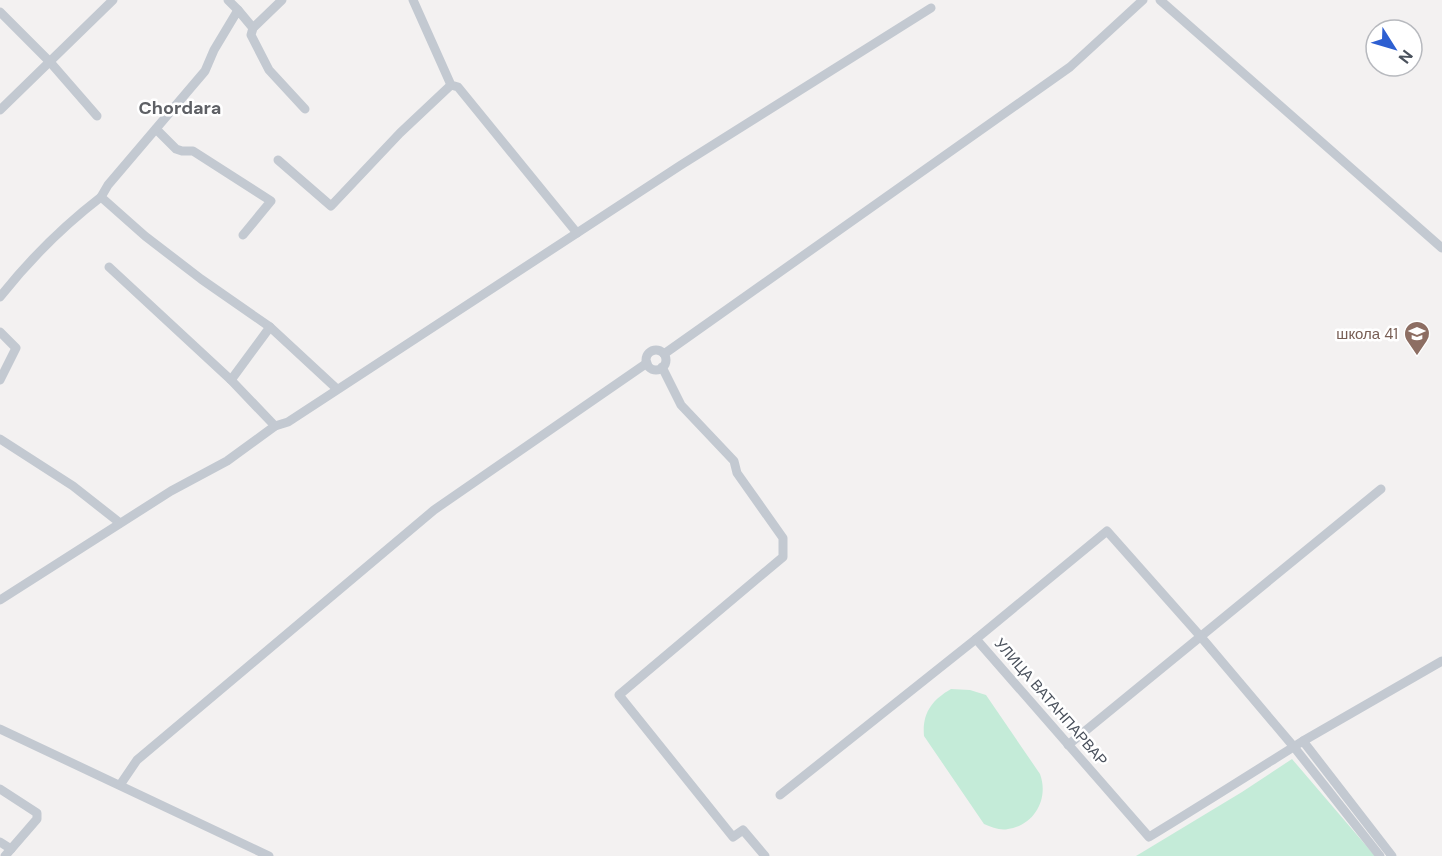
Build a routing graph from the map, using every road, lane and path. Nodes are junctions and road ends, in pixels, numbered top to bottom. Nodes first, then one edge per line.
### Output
1 (113, 0) edge
2 (228, 0) edge
3 (282, 0) edge
4 (413, 0) edge
5 (1144, 0) edge
6 (1159, 0) edge
7 (931, 8) dead end
8 (238, 10) junction
9 (0, 12) edge
10 (253, 28) junction
11 (50, 62) junction
12 (451, 85) junction
13 (305, 109) dead end
14 (0, 110) edge
15 (97, 116) dead end
16 (156, 129) junction
17 (278, 160) dead end
18 (100, 197) junction
19 (577, 233) junction
20 (243, 235) dead end
21 (1442, 248) edge
22 (109, 267) dead end
23 (0, 297) edge
24 (270, 327) junction
25 (0, 333) edge
26 (664, 354) junction
27 (647, 363) junction
28 (663, 367) junction
29 (0, 380) edge
30 (231, 380) junction
31 (337, 389) junction
32 (275, 426) junction
33 (0, 439) edge
34 (1381, 489) dead end
35 (120, 523) junction
36 (0, 600) edge
37 (1201, 637) junction
38 (976, 639) junction
39 (1442, 661) edge
40 (0, 729) edge
41 (1303, 741) junction
42 (1068, 745) junction
43 (1294, 747) junction
44 (120, 785) junction
45 (0, 789) edge
46 (780, 795) dead end
47 (0, 842) edge
48 (8, 852) edge
49 (269, 856) edge
50 (765, 856) edge
51 (1380, 856) edge
52 (1392, 856) edge

1 - 11 street
2 - 8 street
3 - 10 street
4 - 12 street
5 - 6 street
5 - 26 street
6 - 21 street
7 - 19 street
8 - 10 street
8 - 16 street
9 - 11 street
10 - 13 street
11 - 14 street
11 - 15 street
12 - 17 street
12 - 19 street
16 - 18 street
16 - 20 street
18 - 23 street
18 - 24 street
19 - 31 street
22 - 30 street
24 - 30 street
24 - 31 street
25 - 29 street
26 - 27 street
26 - 28 street
27 - 28 street
27 - 44 street
28 - 50 street
30 - 32 street
31 - 32 street
32 - 35 street
33 - 35 street
34 - 37 street
35 - 36 street
37 - 38 street, УЛИЦА ВАТАНПАРВАР
37 - 42 street
37 - 43 street, УЛИЦА ВАТАНПАРВАР
38 - 42 street, УЛИЦА ВАТАНПАРВАР
38 - 46 street
39 - 41 street, УЛИЦА ВАТАНПАРВАР
40 - 44 street
41 - 43 street, УЛИЦА ВАТАНПАРВАР
41 - 52 street
42 - 43 street, УЛИЦА ВАТАНПАРВАР
43 - 51 street
44 - 49 street
45 - 48 street
47 - 48 street

